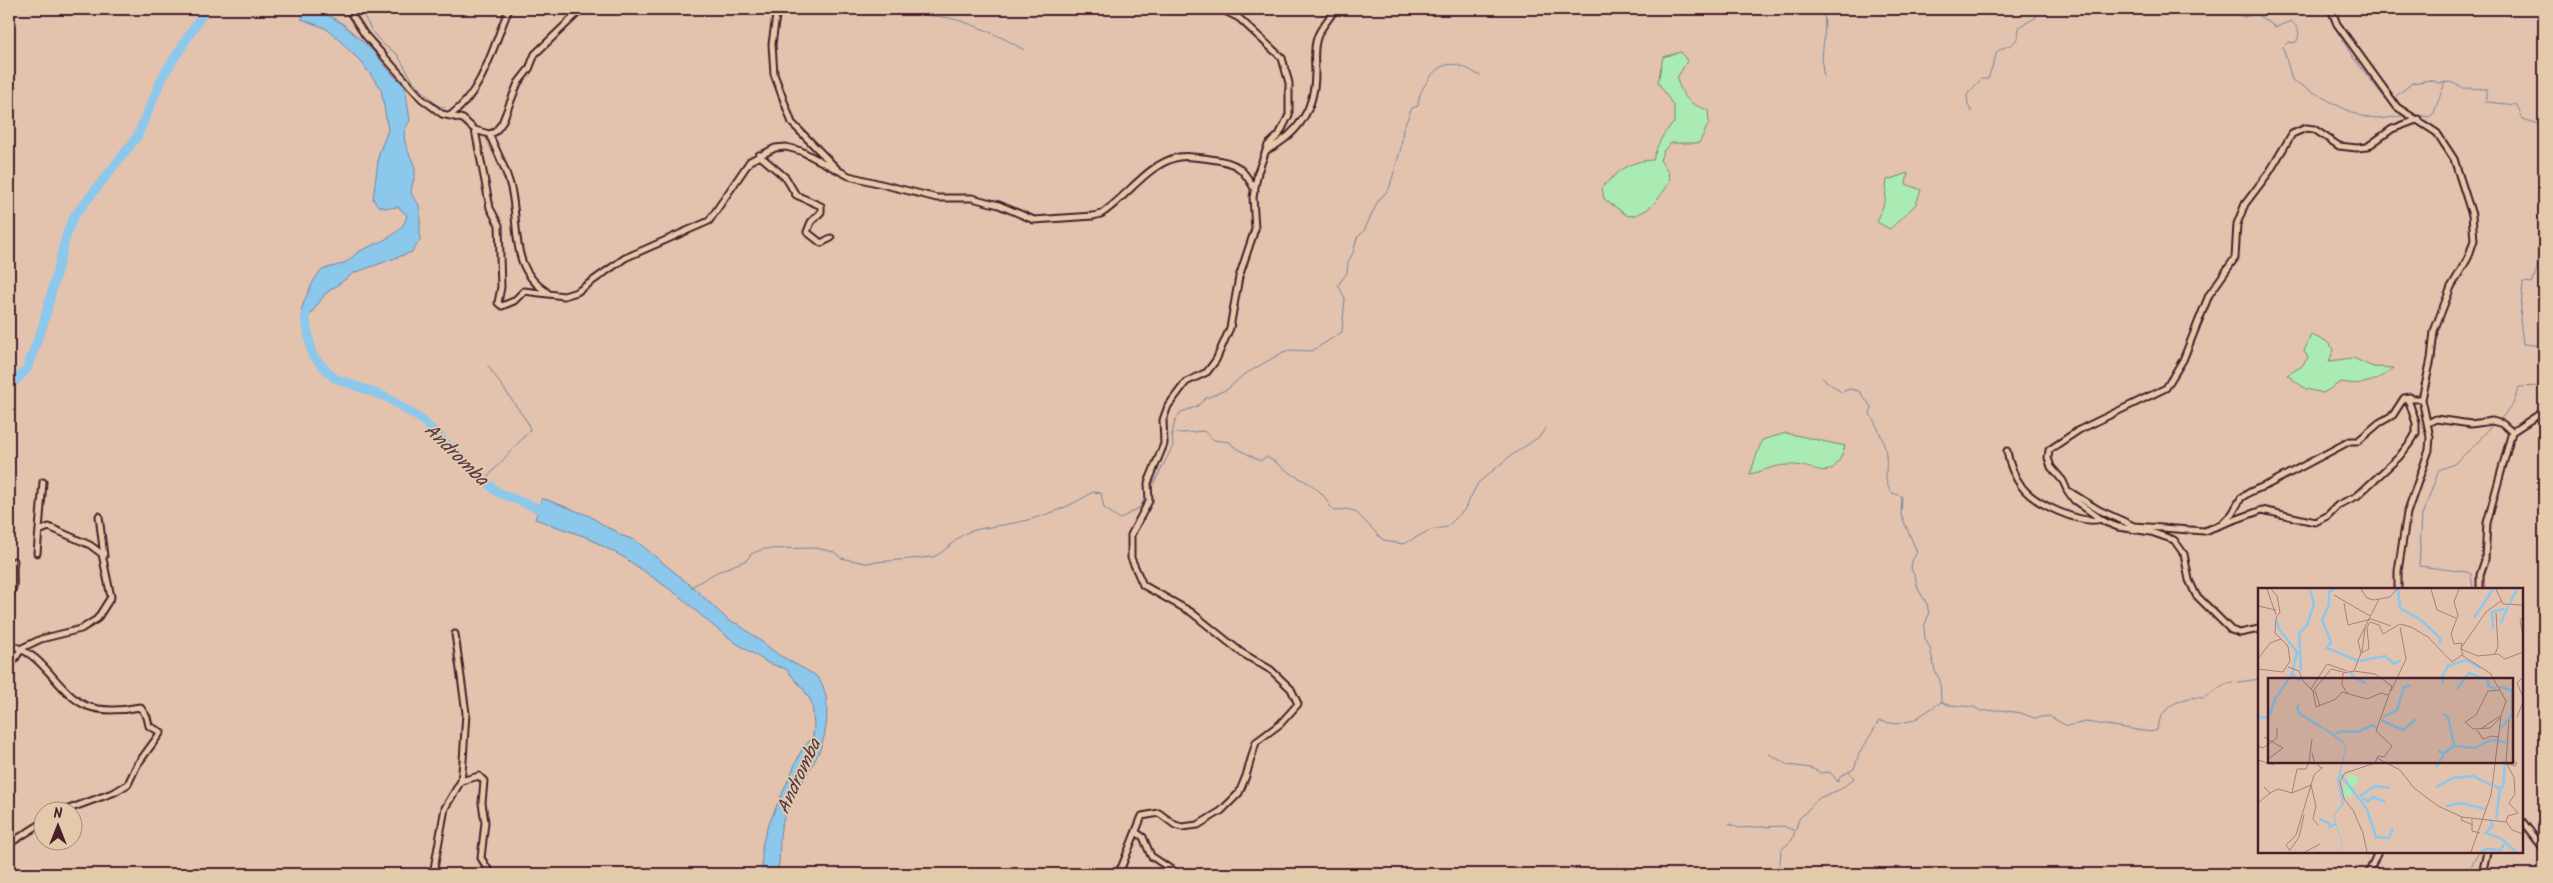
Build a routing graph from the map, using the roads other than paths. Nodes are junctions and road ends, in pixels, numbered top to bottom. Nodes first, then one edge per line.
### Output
1 (348, 9) edge
2 (509, 9) edge
3 (582, 9) edge
4 (777, 9) edge
5 (1221, 9) edge
6 (1335, 9) edge
7 (2331, 9) edge
8 (452, 114) junction
9 (2418, 119) junction
10 (475, 130) junction
11 (488, 134) junction
12 (1267, 150) junction
13 (759, 155) junction
14 (838, 170) junction
15 (1255, 190) junction
16 (831, 238) dead end
17 (550, 294) junction
18 (2411, 398) junction
19 (2422, 399) junction
20 (2544, 411) edge
21 (2428, 422) junction
22 (2512, 432) junction
23 (2007, 451) dead end
24 (43, 482) dead end
25 (2067, 490) junction
26 (99, 516) dead end
27 (2101, 519) junction
28 (2219, 526) junction
29 (39, 531) junction
30 (37, 553) dead end
31 (14, 561) dead end
32 (104, 561) junction
33 (2398, 588) edge
34 (2480, 588) edge
35 (9, 596) edge
36 (2258, 629) edge
37 (455, 634) dead end
38 (9, 639) edge
39 (22, 648) junction
40 (9, 668) edge
41 (461, 781) junction
42 (82, 804) edge
43 (2523, 822) edge
44 (32, 829) edge
45 (1137, 833) junction
46 (9, 844) edge
47 (2544, 850) edge
48 (2378, 853) edge
49 (2487, 853) edge
50 (1172, 871) junction
51 (432, 874) edge
52 (491, 874) edge
53 (1117, 874) edge
54 (1167, 874) edge
55 (1178, 874) edge
56 (2368, 874) edge
57 (2482, 874) edge

1 - 8 street
2 - 8 street
3 - 11 street
4 - 14 street
5 - 12 street
6 - 12 street
7 - 9 street
8 - 10 street
9 - 19 street
9 - 25 street
10 - 11 street
10 - 17 street
11 - 17 street
12 - 15 street
13 - 14 street
13 - 16 street
13 - 17 street
14 - 15 street
15 - 45 street
18 - 19 street
18 - 28 street
18 - 28 street
19 - 21 street
20 - 22 street
21 - 22 street
21 - 33 street
22 - 34 street
23 - 27 street
24 - 29 street
25 - 27 street
25 - 28 street
26 - 32 street
27 - 36 street
29 - 30 street
29 - 32 street
31 - 35 street
32 - 39 street
37 - 41 street
38 - 39 street
39 - 40 street
39 - 42 street
41 - 51 street
41 - 52 street
43 - 47 street
44 - 46 street
45 - 50 street
45 - 53 street
48 - 56 street
49 - 57 street
50 - 54 street
50 - 55 street

